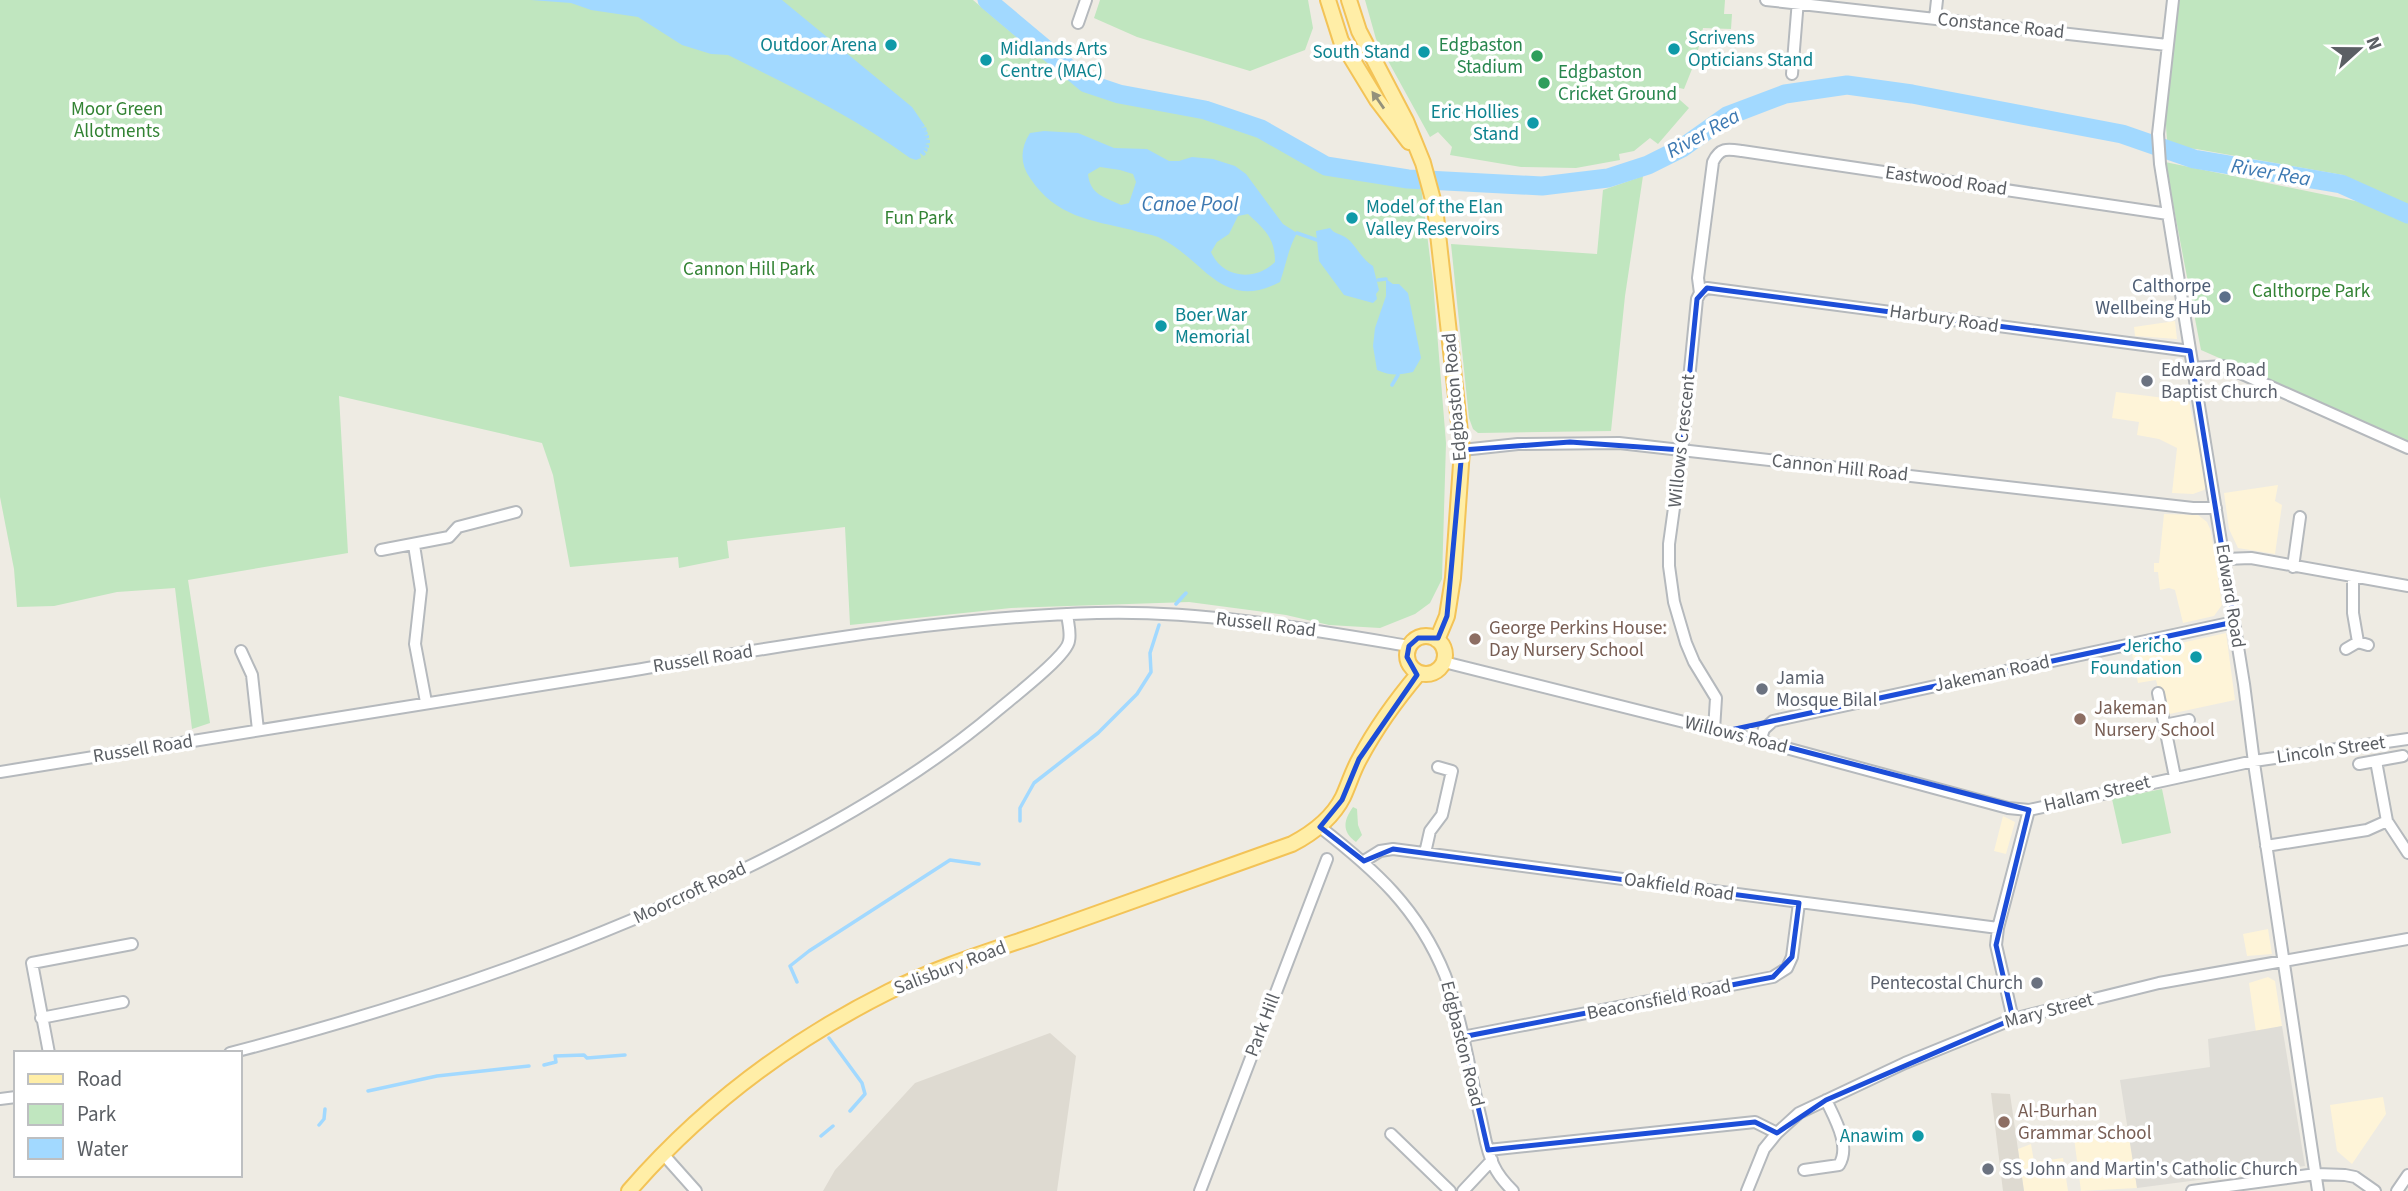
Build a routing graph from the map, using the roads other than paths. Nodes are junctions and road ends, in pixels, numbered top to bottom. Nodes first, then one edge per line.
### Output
1 (1086, 0) edge
2 (1328, 0) edge
3 (1349, 0) edge
4 (1766, 0) edge
5 (1937, 0) edge
6 (2172, 0) edge
7 (1798, 2) edge
8 (1936, 18) junction
9 (1078, 23) dead end
10 (1359, 31) junction
11 (1341, 41) junction
12 (2167, 45) junction
13 (1792, 74) dead end
14 (1725, 149) joint
15 (1421, 159) junction
16 (2168, 214) junction
17 (1700, 293) junction
18 (2190, 351) junction
19 (2193, 368) junction
20 (2408, 448) edge
21 (1462, 450) junction
22 (1682, 450) junction
23 (2216, 508) junction
24 (516, 512) dead end
25 (2300, 517) dead end
26 (414, 545) junction
27 (382, 550) dead end
28 (2225, 559) junction
29 (2293, 567) junction
30 (2353, 578) junction
31 (2408, 586) edge
32 (1067, 614) junction
33 (2234, 622) junction
34 (1437, 640) junction
35 (1409, 646) junction
36 (2346, 649) dead end
37 (241, 651) dead end
38 (1444, 662) junction
39 (1419, 673) junction
40 (2158, 693) dead end
41 (426, 702) junction
42 (2189, 720) dead end
43 (2164, 725) junction
44 (258, 730) junction
45 (1714, 730) junction
46 (2408, 739) edge
47 (1760, 741) junction
48 (2403, 756) dead end
49 (2253, 761) junction
50 (2376, 761) junction
51 (2359, 764) dead end
52 (1438, 767) dead end
53 (0, 772) edge
54 (2175, 777) junction
55 (2029, 810) junction
56 (2387, 821) junction
57 (1320, 827) junction
58 (2266, 846) junction
59 (1425, 853) junction
60 (2408, 853) edge
61 (1326, 859) dead end
62 (1364, 861) junction
63 (1799, 903) junction
64 (1998, 929) junction
65 (2408, 939) edge
66 (132, 944) dead end
67 (2283, 960) junction
68 (122, 1002) dead end
69 (41, 1018) junction
70 (2013, 1019) junction
71 (1462, 1037) junction
72 (49, 1051) edge
73 (237, 1051) edge
74 (1826, 1100) junction
75 (1777, 1133) junction
76 (1391, 1134) dead end
77 (663, 1154) junction
78 (1490, 1155) junction
79 (1804, 1170) dead end
80 (2316, 1174) junction
81 (2408, 1175) edge
82 (629, 1191) edge
83 (695, 1191) edge
84 (1200, 1191) edge
85 (1450, 1191) edge
86 (1463, 1191) edge
87 (1513, 1191) edge
88 (1747, 1191) edge
89 (2192, 1191) edge
90 (2318, 1191) edge
91 (2375, 1191) edge
92 (2397, 1191) edge

1 - 9 street
2 - 11 main road, Edgbaston Road
3 - 10 main road, Edgbaston Road
4 - 7 street, Constance Road
5 - 8 street
6 - 12 street, Edward Road
7 - 8 street, Constance Road
7 - 13 street
8 - 12 street, Constance Road
10 - 11 main road
10 - 15 main road, Edgbaston Road
15 -> 11 main road, Edgbaston Road
12 - 16 street, Edward Road
14 - 16 street, Eastwood Road
14 - 17 street, Willows Crescent
15 - 21 main road, Edgbaston Road
16 - 18 street, Edward Road
17 - 18 street, Harbury Road
17 - 22 street, Willows Crescent
18 - 19 street, Edward Road
19 - 20 street
19 - 23 street, Edward Road
21 - 22 street, Cannon Hill Road
21 - 34 main road, Edgbaston Road
22 - 23 street, Cannon Hill Road
22 - 45 street, Willows Crescent
23 - 28 street, Edward Road
24 - 26 street
25 - 29 street
26 - 27 street
26 - 41 street
28 - 29 street
28 - 33 street, Edward Road
29 - 30 street
30 - 31 street
30 - 36 street
32 - 35 street, Russell Road
32 - 41 street, Russell Road
32 - 73 street, Moorcroft Road
33 - 47 street, Jakeman Road
33 - 49 street, Edward Road
34 - 35 main road
34 - 38 main road
35 - 39 main road
37 - 44 street
38 - 39 main road
38 - 45 street, Willows Road
39 - 57 main road
40 - 43 street
41 - 44 street, Russell Road
42 - 43 street
43 - 54 street
44 - 53 street, Russell Road
45 - 47 street, Willows Road
46 - 49 street, Lincoln Street
47 - 55 street, Willows Road
48 - 50 street
49 - 54 street, Hallam Street
49 - 58 street, Edward Road
50 - 51 street
50 - 56 street
52 - 59 street
54 - 55 street, Hallam Street
55 - 64 street, Hallam Street
56 - 58 street
56 - 60 street
57 - 62 street, Edgbaston Road
57 - 77 main road, Salisbury Road
58 - 67 street, Edward Road
59 - 62 street, Oakfield Road
59 - 63 street, Oakfield Road
61 - 84 street, Park Hill
62 - 71 street, Edgbaston Road
63 - 64 street, Oakfield Road
63 - 71 street, Beaconsfield Road
64 - 70 street, Hallam Street
65 - 67 street, Mary Street
66 - 69 street
67 - 70 street, Mary Street
67 - 80 street, Edward Road
68 - 69 street
69 - 72 street
70 - 74 street, Mary Street
71 - 78 street, Edgbaston Road
74 - 75 street, Mary Street
74 - 79 street
75 - 78 street
75 - 88 street, Mary Street
76 - 85 street
77 - 82 main road, Salisbury Road
77 - 83 street
78 - 86 street
78 - 87 street, Edgbaston Road
80 - 89 street
80 - 90 street, Edward Road
80 - 91 street
81 - 92 street

